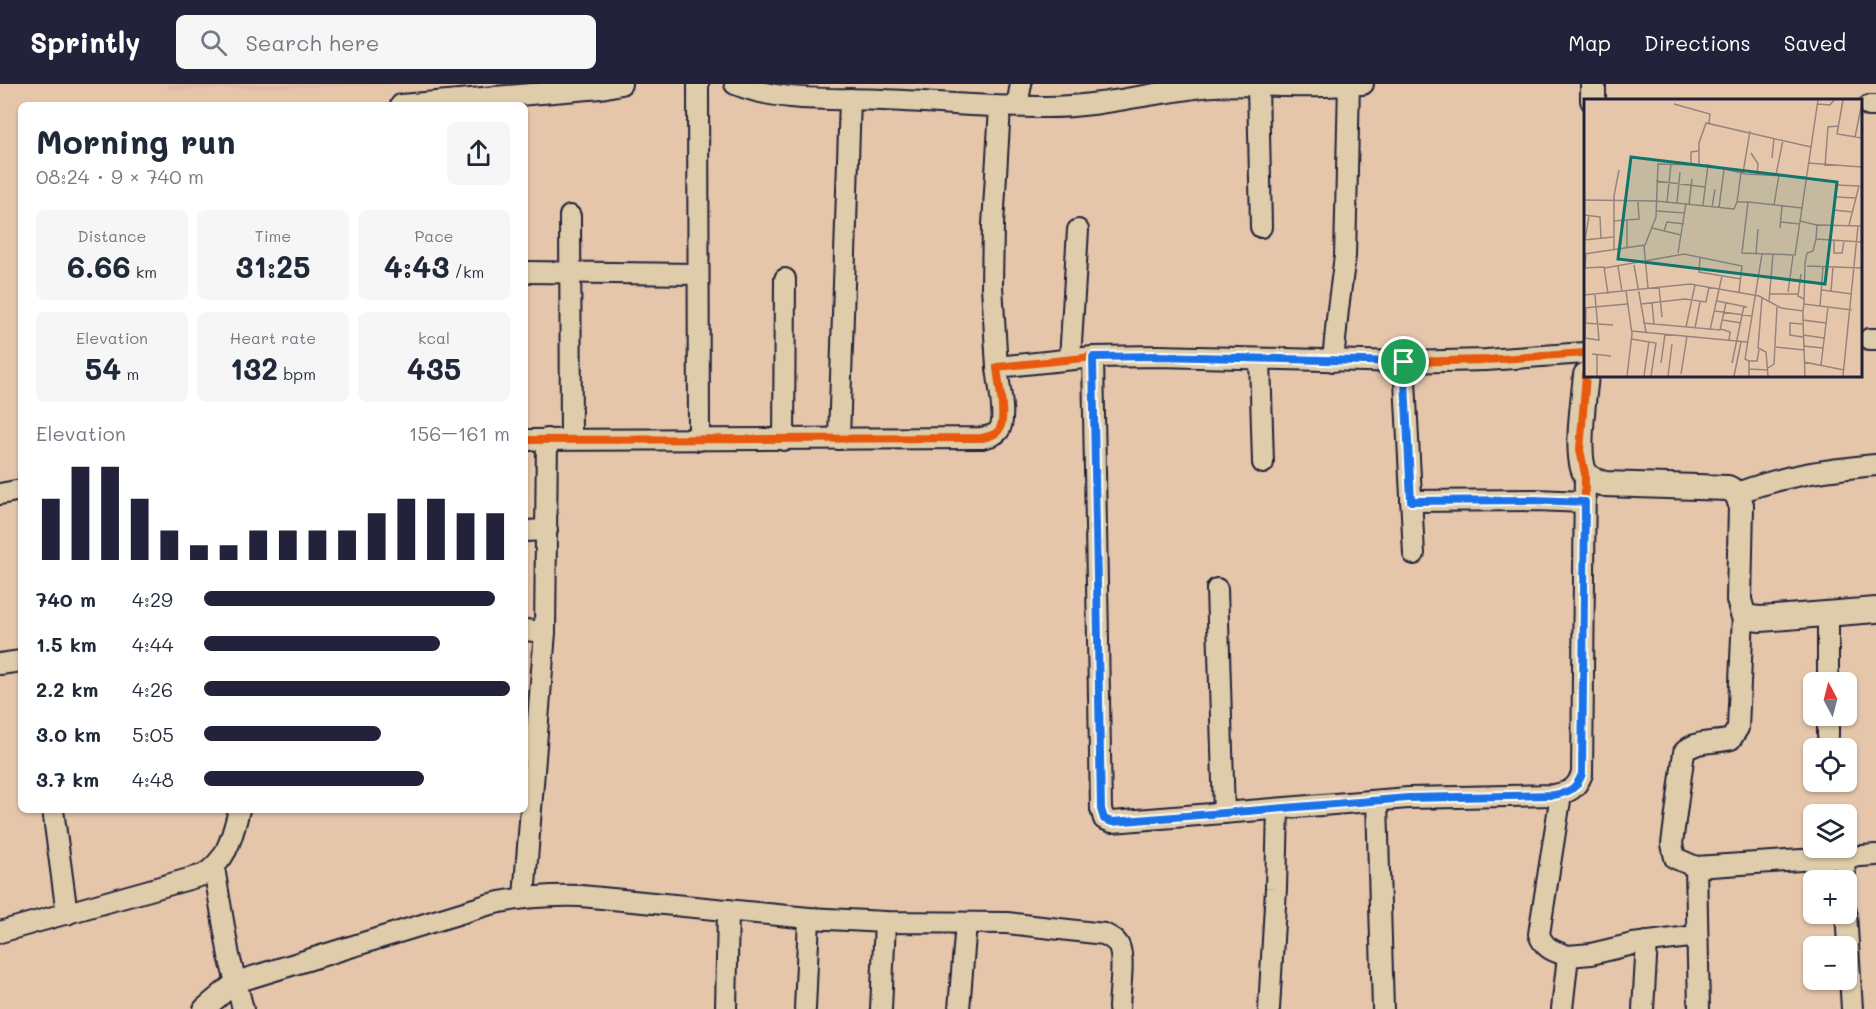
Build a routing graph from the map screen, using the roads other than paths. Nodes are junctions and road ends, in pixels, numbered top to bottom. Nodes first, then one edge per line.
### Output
1 (620, 84) edge
2 (698, 84) edge
3 (735, 84) edge
4 (1021, 84) edge
5 (1349, 84) edge
6 (1363, 84) edge
7 (1258, 85) edge
8 (1322, 85) edge
9 (542, 88) edge
10 (1149, 89) edge
11 (850, 99) junction
12 (426, 102) edge
13 (1008, 107) junction
14 (570, 216) dead end
15 (1261, 227) dead end
16 (1078, 230) dead end
17 (528, 272) edge
18 (570, 272) junction
19 (698, 274) junction
20 (785, 279) dead end
21 (1584, 352) edge
22 (1093, 357) junction
23 (1070, 359) junction
24 (1260, 359) junction
25 (1334, 361) junction
26 (1404, 362) junction
27 (997, 367) junction
28 (1586, 376) edge
29 (547, 439) junction
30 (571, 439) junction
31 (839, 439) junction
32 (528, 440) edge
33 (699, 440) junction
34 (784, 440) junction
35 (1263, 464) dead end
36 (1876, 465) edge
37 (1586, 474) junction
38 (18, 491) edge
39 (1737, 493) junction
40 (0, 494) edge
41 (1411, 501) junction
42 (1585, 502) junction
43 (547, 530) junction
44 (528, 531) edge
45 (1414, 554) dead end
46 (1217, 589) dead end
47 (1876, 610) edge
48 (1743, 614) junction
49 (1828, 614) junction
50 (528, 630) edge
51 (545, 632) junction
52 (18, 661) edge
53 (0, 664) edge
54 (1828, 672) edge
55 (531, 725) edge
56 (1561, 794) junction
57 (528, 799) edge
58 (1377, 801) junction
59 (1278, 809) junction
60 (52, 813) edge
61 (237, 813) edge
62 (527, 813) edge
63 (1224, 813) junction
64 (1876, 855) edge
65 (1857, 856) edge
66 (1829, 858) edge
67 (1696, 867) junction
68 (214, 868) junction
69 (524, 897) junction
70 (728, 910) junction
71 (67, 914) junction
72 (809, 918) junction
73 (885, 922) junction
74 (966, 923) junction
75 (1847, 924) edge
76 (0, 932) edge
77 (1697, 936) junction
78 (1647, 942) junction
79 (1568, 956) junction
80 (236, 982) junction
81 (204, 1009) edge
82 (243, 1009) edge
83 (726, 1009) edge
84 (805, 1009) edge
85 (881, 1009) edge
86 (959, 1009) edge
87 (1119, 1009) edge
88 (1269, 1009) edge
89 (1383, 1009) edge
90 (1562, 1009) edge
91 (1643, 1009) edge
92 (1699, 1009) edge
93 (1852, 1009) edge

1 - 9 street
2 - 19 street
3 - 11 street
4 - 13 street
5 - 6 street
5 - 8 street
5 - 25 street
7 - 8 street
7 - 10 street
7 - 15 street
9 - 12 street
10 - 13 street
11 - 13 street
11 - 31 street
13 - 27 street
14 - 18 street
16 - 23 street
17 - 18 street
18 - 19 street
18 - 30 street
19 - 33 street
20 - 34 street
21 - 26 street
22 - 23 street
22 - 24 street
22 - 63 street
23 - 27 street
24 - 25 street
24 - 35 street
25 - 26 street
26 - 41 street
27 - 31 street
28 - 37 street
29 - 30 street
29 - 32 street
29 - 43 street
30 - 33 street
31 - 34 street
33 - 34 street
36 - 39 street
37 - 39 street
37 - 42 street
38 - 40 street
39 - 48 street
41 - 42 street
41 - 45 street
42 - 56 street
43 - 44 street
43 - 51 street
46 - 63 street
47 - 49 street
48 - 49 street
48 - 67 street
49 - 54 street
50 - 51 street
51 - 55 street
52 - 53 street
55 - 57 street
56 - 58 street
56 - 79 street
58 - 59 street
58 - 89 street
59 - 63 street
59 - 88 street
60 - 71 street
61 - 68 street
62 - 69 street
64 - 65 street
66 - 67 street
67 - 77 street
68 - 71 street
68 - 80 street
69 - 70 street
69 - 80 street
70 - 72 street
70 - 83 street
71 - 76 street
72 - 73 street
72 - 84 street
73 - 74 street
73 - 85 street
74 - 86 street
74 - 87 street
75 - 93 street
77 - 78 street
77 - 92 street
78 - 79 street
78 - 91 street
79 - 90 street
80 - 81 street
80 - 82 street

